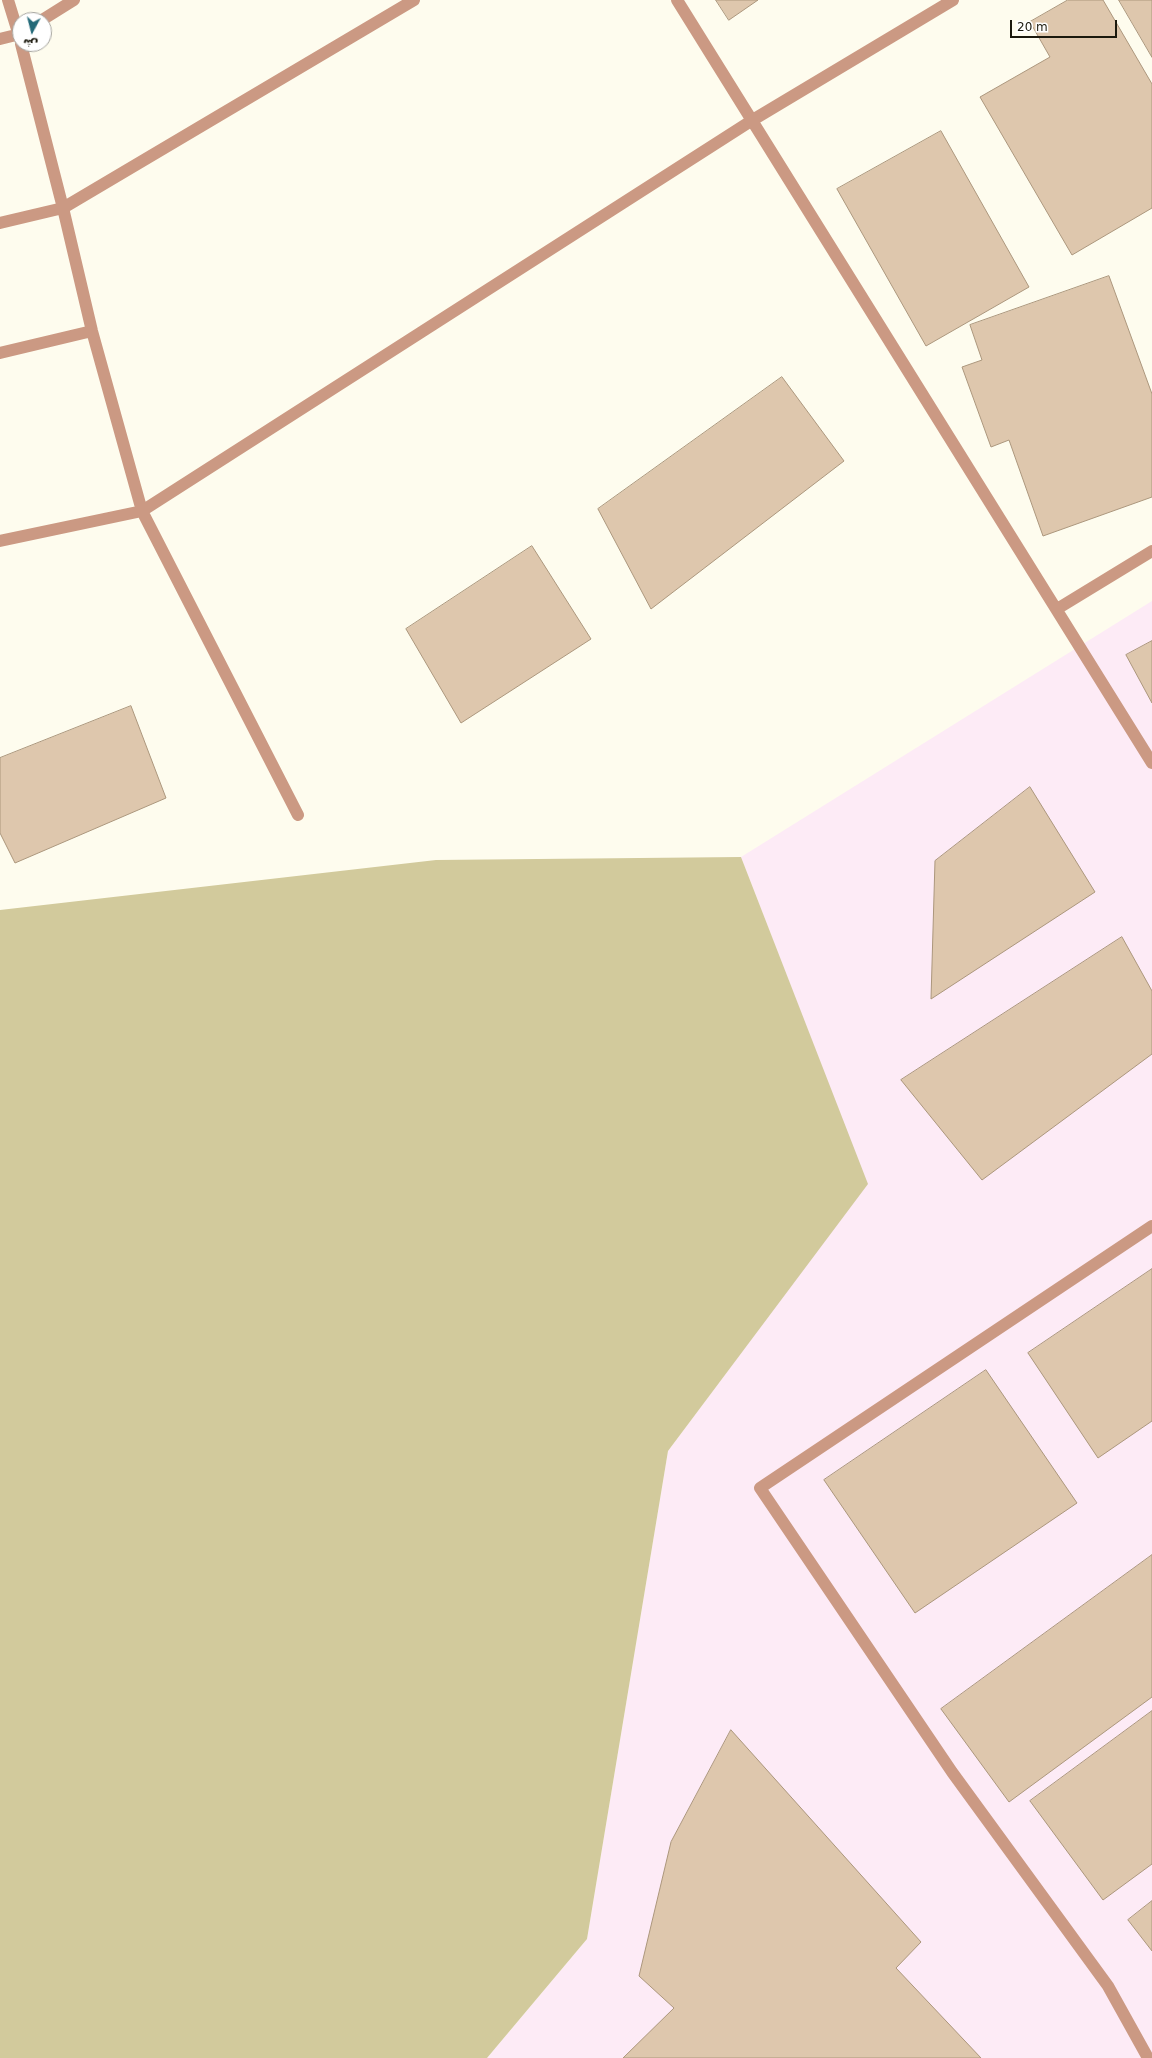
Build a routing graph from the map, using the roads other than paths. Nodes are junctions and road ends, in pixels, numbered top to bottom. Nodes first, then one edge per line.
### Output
1 (8, 0) edge
2 (74, 0) edge
3 (414, 0) edge
4 (677, 0) edge
5 (953, 0) edge
6 (12, 13) edge
7 (52, 14) edge
8 (12, 38) edge
9 (0, 39) edge
10 (24, 52) edge
11 (752, 121) junction
12 (63, 208) junction
13 (0, 223) edge
14 (92, 331) junction
15 (0, 353) edge
16 (142, 511) junction
17 (0, 542) edge
18 (1152, 551) edge
19 (1057, 609) junction
20 (1152, 763) edge
21 (298, 815) dead end
22 (1152, 1226) edge
23 (1148, 2058) edge

1 - 6 street
2 - 7 street
3 - 12 street
4 - 11 street
5 - 11 street
8 - 9 street
10 - 12 street
11 - 16 street
11 - 19 street
12 - 13 street
12 - 14 street
14 - 15 street
14 - 16 street
16 - 17 street
16 - 21 street
18 - 19 street
19 - 20 street
22 - 23 street

